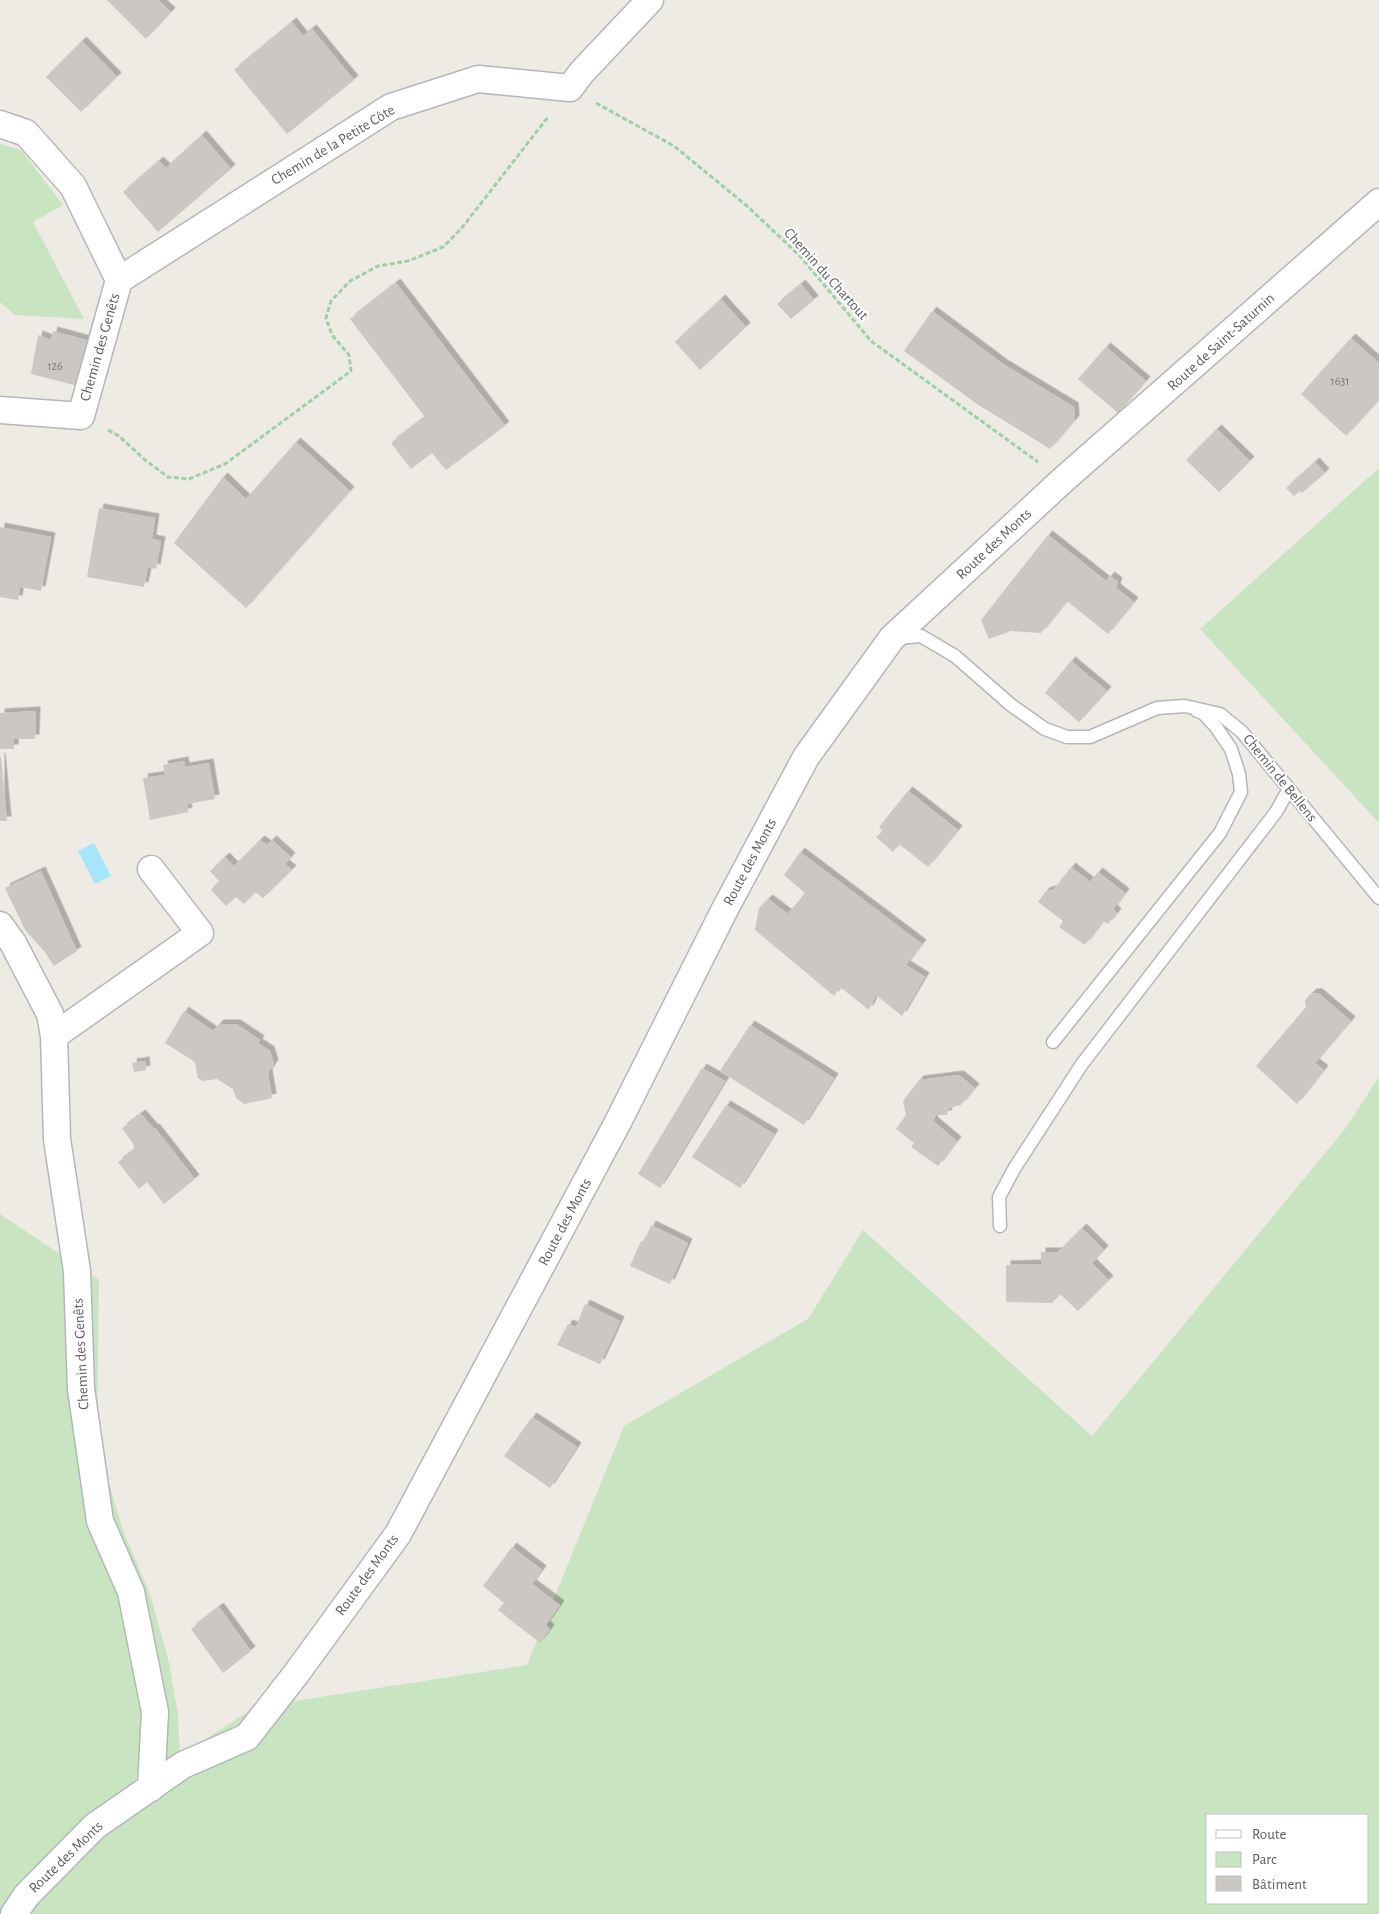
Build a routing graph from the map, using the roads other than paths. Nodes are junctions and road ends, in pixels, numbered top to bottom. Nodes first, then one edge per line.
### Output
1 (650, 0) edge
2 (0, 124) edge
3 (1379, 202) edge
4 (119, 280) junction
5 (0, 410) edge
6 (1062, 480) joint
7 (892, 638) junction
8 (1185, 706) junction
9 (1289, 789) junction
10 (151, 868) dead end
11 (1379, 898) edge
12 (0, 926) edge
13 (54, 1036) junction
14 (1053, 1042) dead end
15 (1000, 1226) dead end
16 (151, 1788) junction
17 (14, 1914) edge

1 - 4 street, Chemin de la Petite Côte
2 - 4 street, Chemin des Genêts
3 - 6 street, Route de Saint-Saturnin
4 - 5 street, Chemin des Genêts
6 - 7 street, Route des Monts
7 - 8 lane, Chemin de Bellens
7 - 16 street, Route des Monts
8 - 9 lane, Chemin de Bellens
8 - 14 lane
9 - 11 lane, Chemin de Bellens
9 - 15 lane
10 - 13 street
12 - 13 street, Chemin des Genêts
13 - 16 street, Chemin des Genêts
16 - 17 street, Route des Monts

